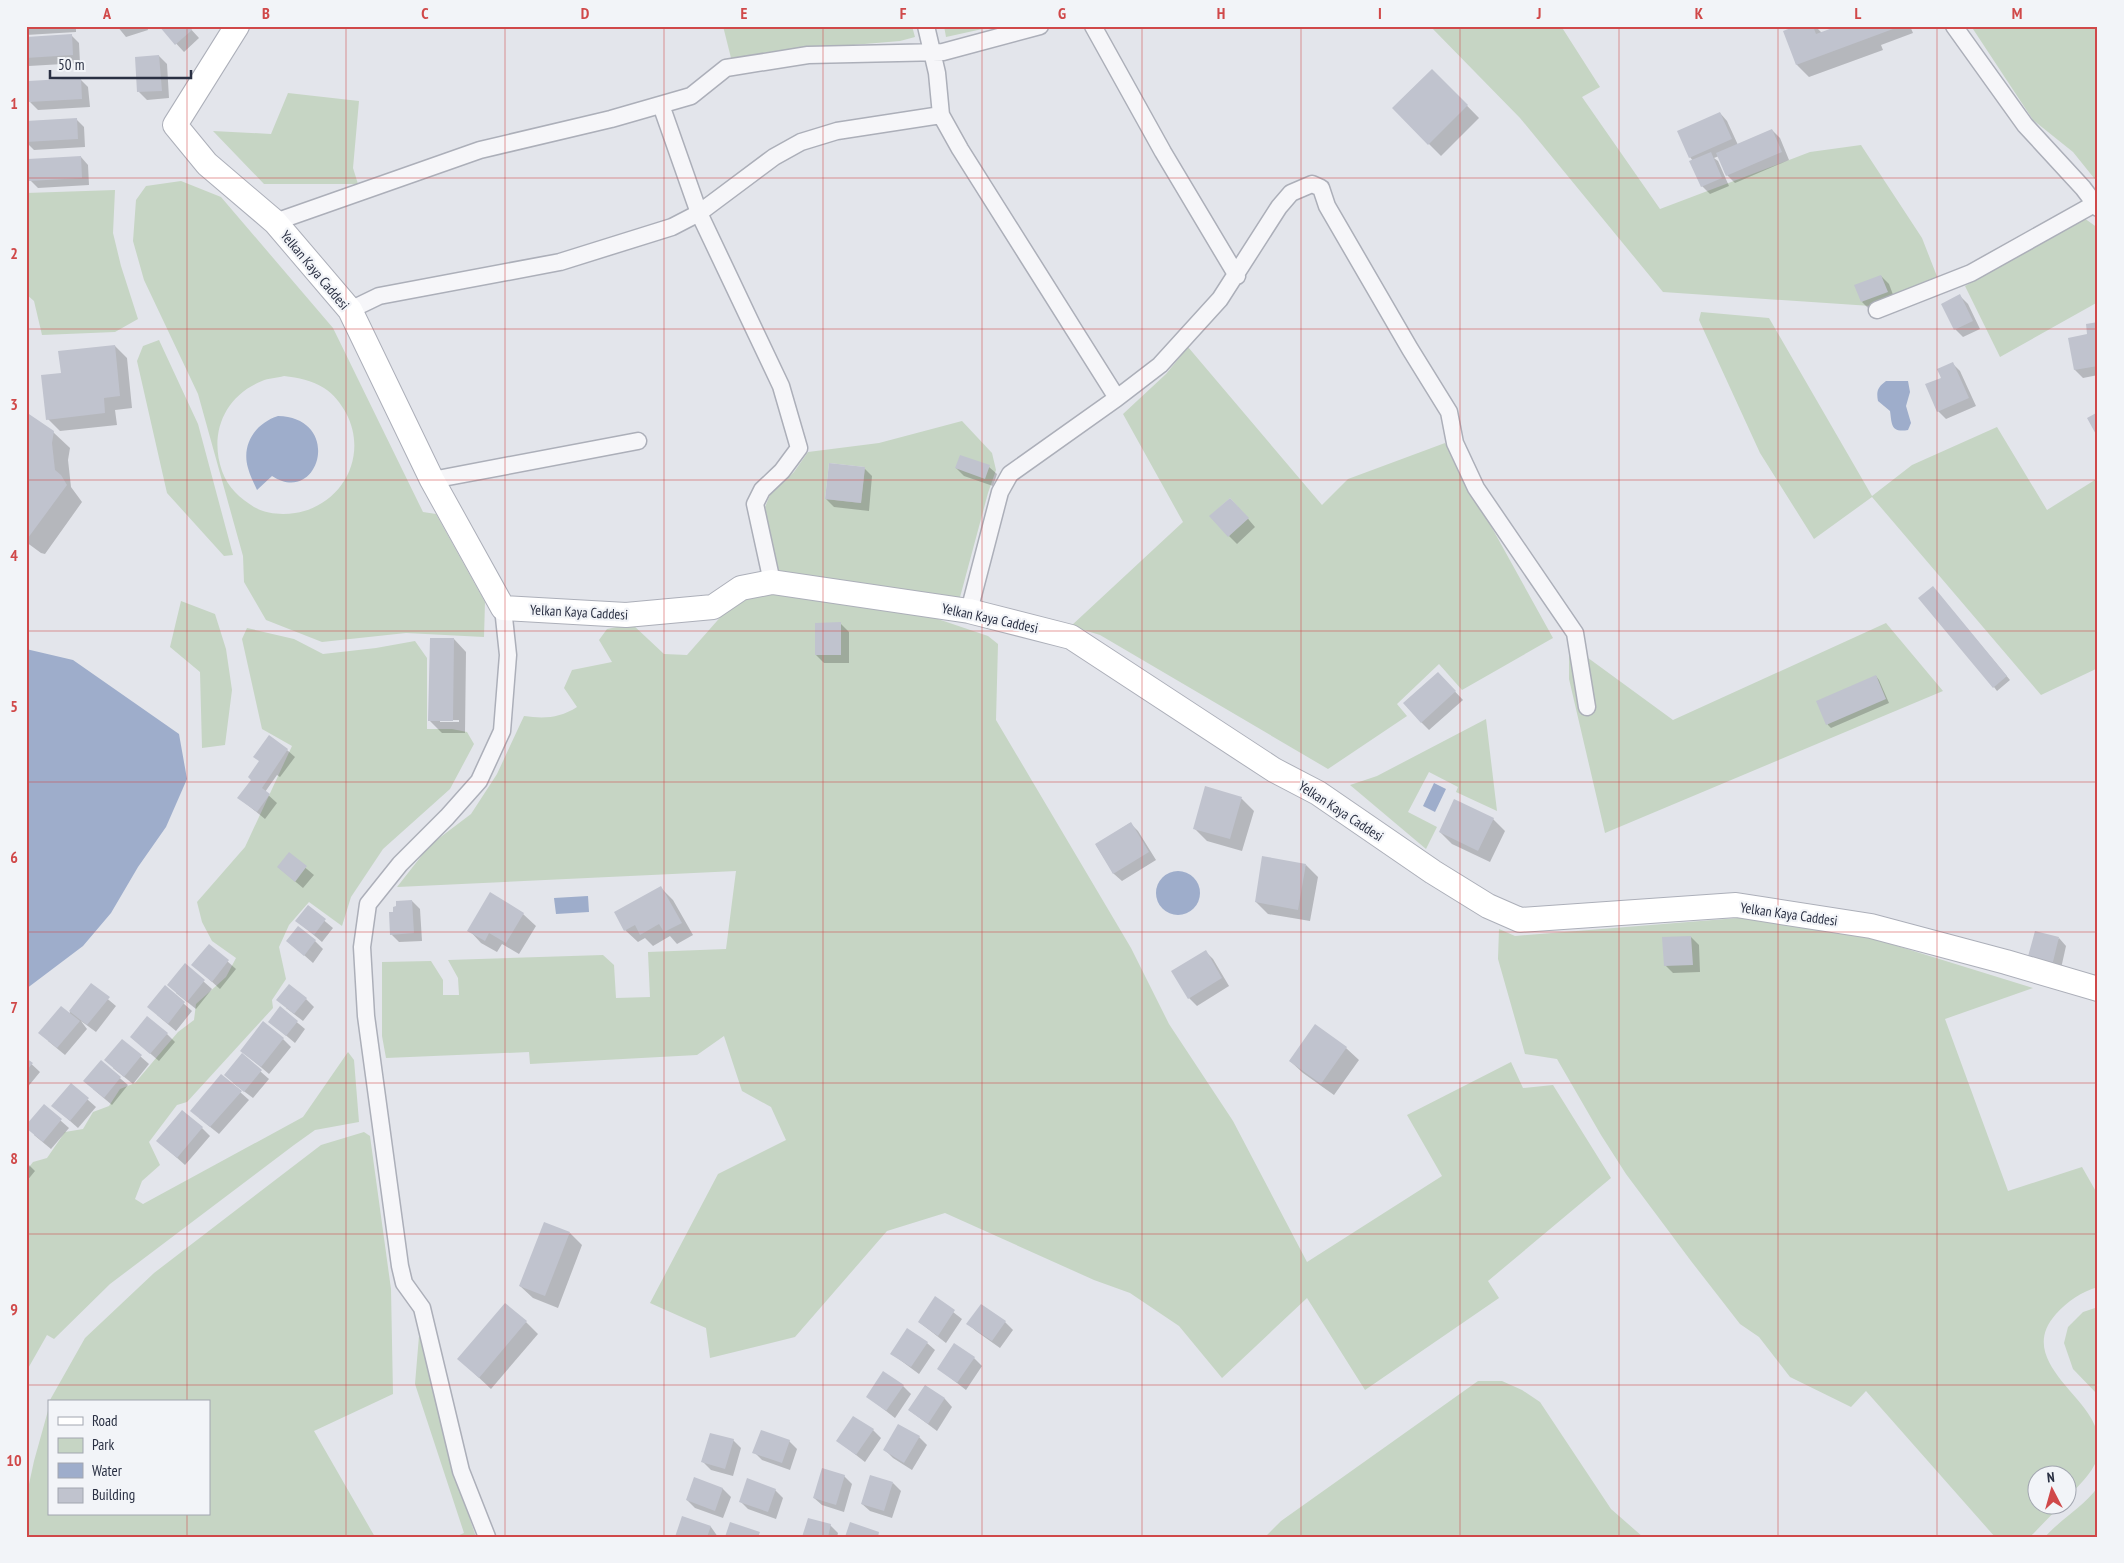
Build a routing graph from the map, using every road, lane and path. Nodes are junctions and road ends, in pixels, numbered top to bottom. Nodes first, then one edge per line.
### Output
1 (237, 26) edge
2 (926, 26) edge
3 (1040, 26) edge
4 (1093, 26) edge
5 (1954, 26) edge
6 (932, 51) junction
7 (661, 105) junction
8 (941, 115) junction
9 (2097, 205) edge
10 (699, 213) junction
11 (275, 222) junction
12 (1237, 276) junction
13 (350, 310) junction
14 (1877, 310) dead end
15 (1117, 398) junction
16 (638, 441) dead end
17 (432, 480) junction
18 (772, 582) junction
19 (503, 608) junction
20 (969, 611) junction
21 (1587, 707) dead end
22 (2098, 989) edge
23 (487, 1537) edge

1 - 11 street, Yelkan Kaya Caddesi
2 - 6 street
3 - 6 street
4 - 12 street
5 - 9 street
6 - 7 street
6 - 8 street
7 - 10 street
7 - 11 street
8 - 10 street
8 - 15 street
9 - 14 street
10 - 13 street
10 - 18 street
11 - 13 street, Yelkan Kaya Caddesi
12 - 15 street
12 - 21 street
13 - 17 street, Yelkan Kaya Caddesi
15 - 20 street
16 - 17 street
17 - 19 street, Yelkan Kaya Caddesi
18 - 19 street, Yelkan Kaya Caddesi
18 - 20 street, Yelkan Kaya Caddesi
19 - 23 street
20 - 22 street, Yelkan Kaya Caddesi

